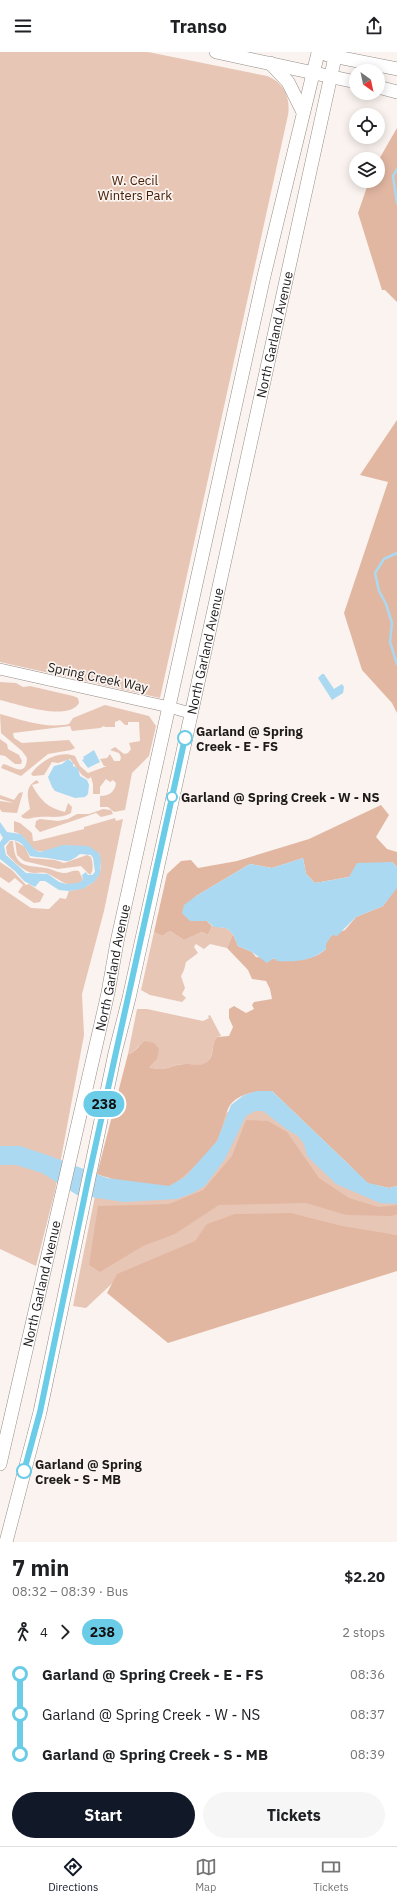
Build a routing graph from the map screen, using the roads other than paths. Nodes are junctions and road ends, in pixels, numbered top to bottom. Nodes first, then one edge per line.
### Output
1 (216, 52) edge
2 (315, 53) edge
3 (335, 57) junction
4 (270, 63) junction
5 (397, 69) edge
6 (313, 72) junction
7 (331, 76) junction
8 (349, 80) edge
9 (385, 89) edge
10 (397, 92) edge
11 (303, 112) junction
12 (0, 669) edge
13 (169, 707) junction
14 (190, 713) junction
15 (0, 1464) edge
16 (6, 1542) edge

1 - 4 main road
2 - 3 main road, North Garland Avenue
2 - 6 main road, North Garland Avenue
3 - 5 main road
3 - 7 main road, North Garland Avenue
4 - 6 main road
4 - 11 main road
6 - 7 main road
6 - 11 main road, North Garland Avenue
7 - 8 main road
7 - 14 main road, North Garland Avenue
9 - 10 main road
11 - 13 main road, North Garland Avenue
12 - 13 street, Spring Creek Way
13 - 14 street, Spring Creek Way
13 - 15 main road, North Garland Avenue
14 - 16 main road, North Garland Avenue

